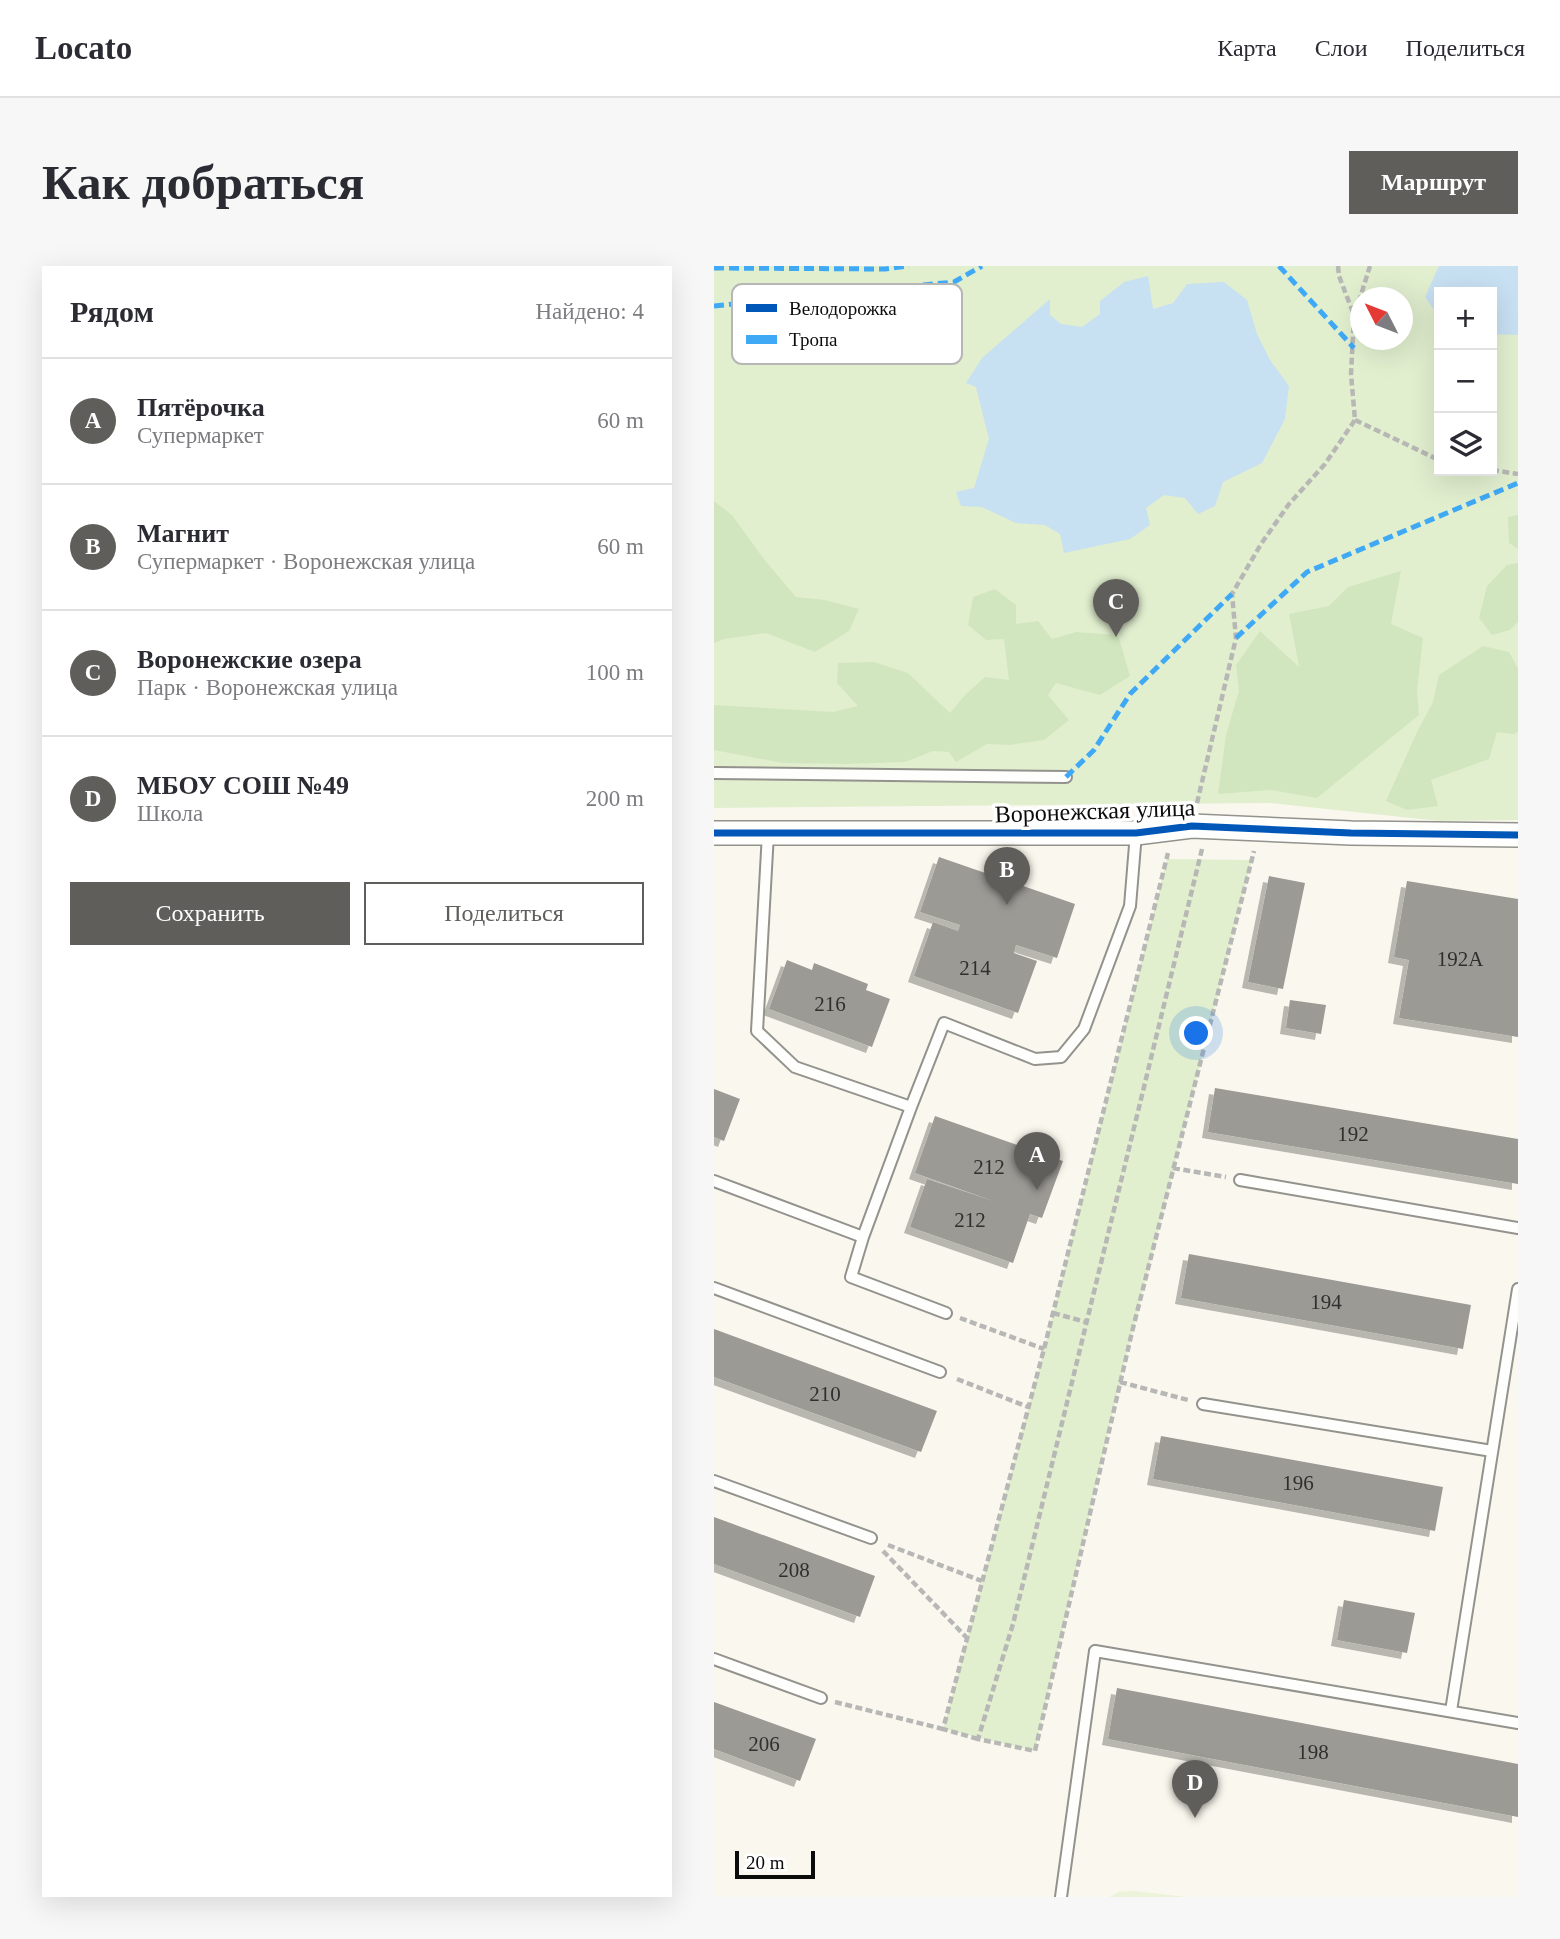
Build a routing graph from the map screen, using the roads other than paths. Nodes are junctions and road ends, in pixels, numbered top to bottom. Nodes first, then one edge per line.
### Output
1 (714, 774) edge
2 (1066, 778) dead end
3 (714, 833) edge
4 (768, 833) junction
5 (1136, 833) junction
6 (1518, 835) edge
7 (911, 1107) junction
8 (1240, 1180) road end
9 (714, 1181) edge
10 (1518, 1228) edge
11 (863, 1237) junction
12 (714, 1288) edge
13 (1518, 1289) edge
14 (946, 1313) road end
15 (940, 1372) road end
16 (1203, 1404) road end
17 (1492, 1451) junction
18 (714, 1481) edge
19 (870, 1538) road end
20 (714, 1659) edge
21 (821, 1698) road end
22 (1451, 1711) junction
23 (1518, 1723) edge
24 (1061, 1897) edge

1 - 2 lane
3 - 4 street, Воронежская улица
4 - 5 street, Воронежская улица
4 - 7 lane
5 - 6 street, Воронежская улица
5 - 7 lane
7 - 11 lane
8 - 10 lane
9 - 11 lane
11 - 14 lane
12 - 15 lane
13 - 17 lane
16 - 17 lane
17 - 22 lane
18 - 19 lane
20 - 21 lane
22 - 23 lane
22 - 24 lane

